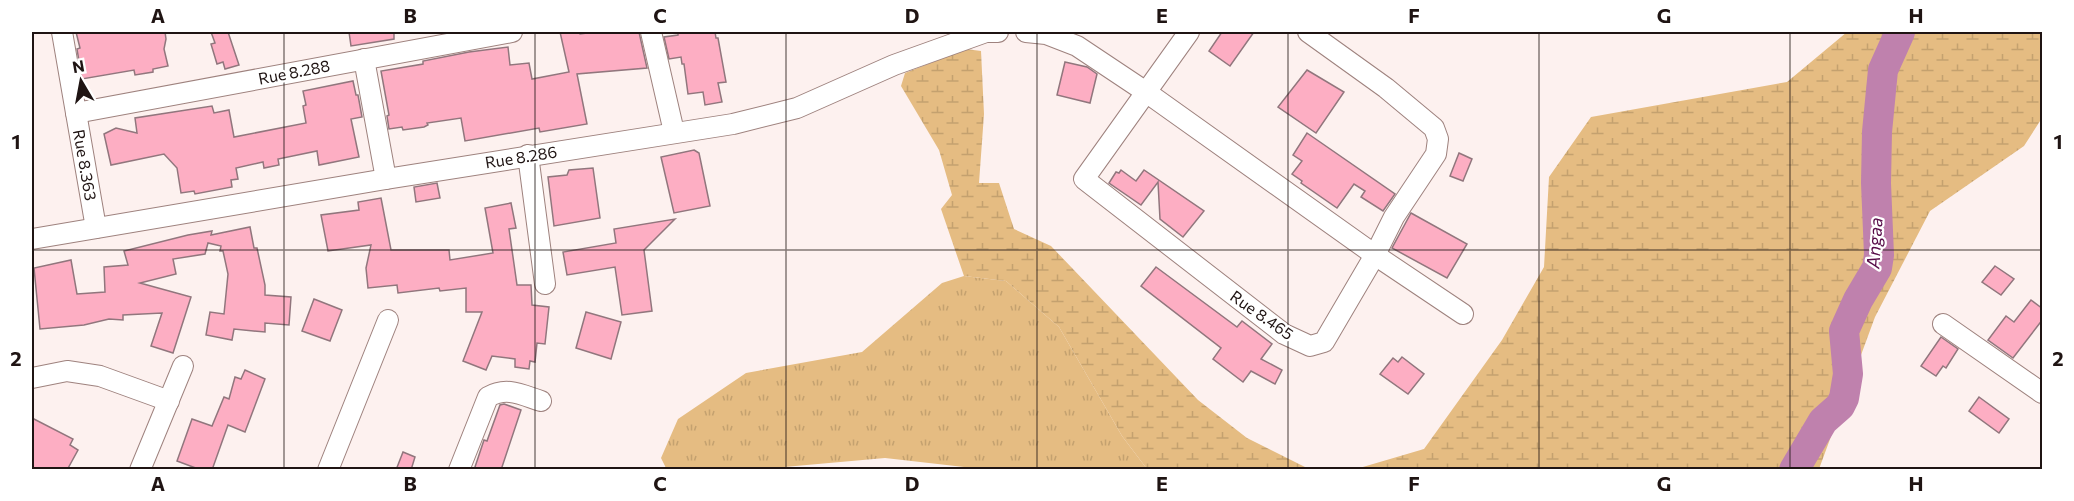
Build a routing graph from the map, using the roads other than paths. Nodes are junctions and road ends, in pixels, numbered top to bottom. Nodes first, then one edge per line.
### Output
1 (62, 32) edge
2 (512, 32) edge
3 (651, 32) edge
4 (998, 32) edge
5 (1026, 32) edge
6 (1189, 32) edge
7 (1308, 32) edge
8 (487, 34) edge
9 (364, 59) junction
10 (1146, 92) junction
11 (76, 113) junction
12 (674, 132) junction
13 (528, 155) junction
14 (386, 178) junction
15 (96, 228) junction
16 (32, 240) edge
17 (1375, 255) junction
18 (545, 284) dead end
19 (1463, 314) dead end
20 (388, 320) dead end
21 (1943, 324) dead end
22 (183, 366) dead end
23 (32, 378) edge
24 (2043, 393) edge
25 (169, 401) junction
26 (541, 401) dead end
27 (140, 470) edge
28 (328, 470) edge
29 (459, 470) edge

1 - 11 street, Rue 8.363
2 - 8 street, Rue 8.288
3 - 12 street
4 - 12 street, Rue 8.286
5 - 10 street
6 - 10 street, Rue 8.465
7 - 17 street, Rue 8.465
8 - 9 street, Rue 8.288
9 - 11 street, Rue 8.288
9 - 14 street
10 - 17 street
10 - 17 street, Rue 8.465
11 - 15 street, Rue 8.363
12 - 13 street, Rue 8.286
13 - 14 street, Rue 8.286
13 - 18 street
14 - 15 street, Rue 8.286
15 - 16 street, Rue 8.286
17 - 19 street
20 - 28 street
21 - 24 street
22 - 25 street
23 - 25 street
25 - 27 street
26 - 29 street

